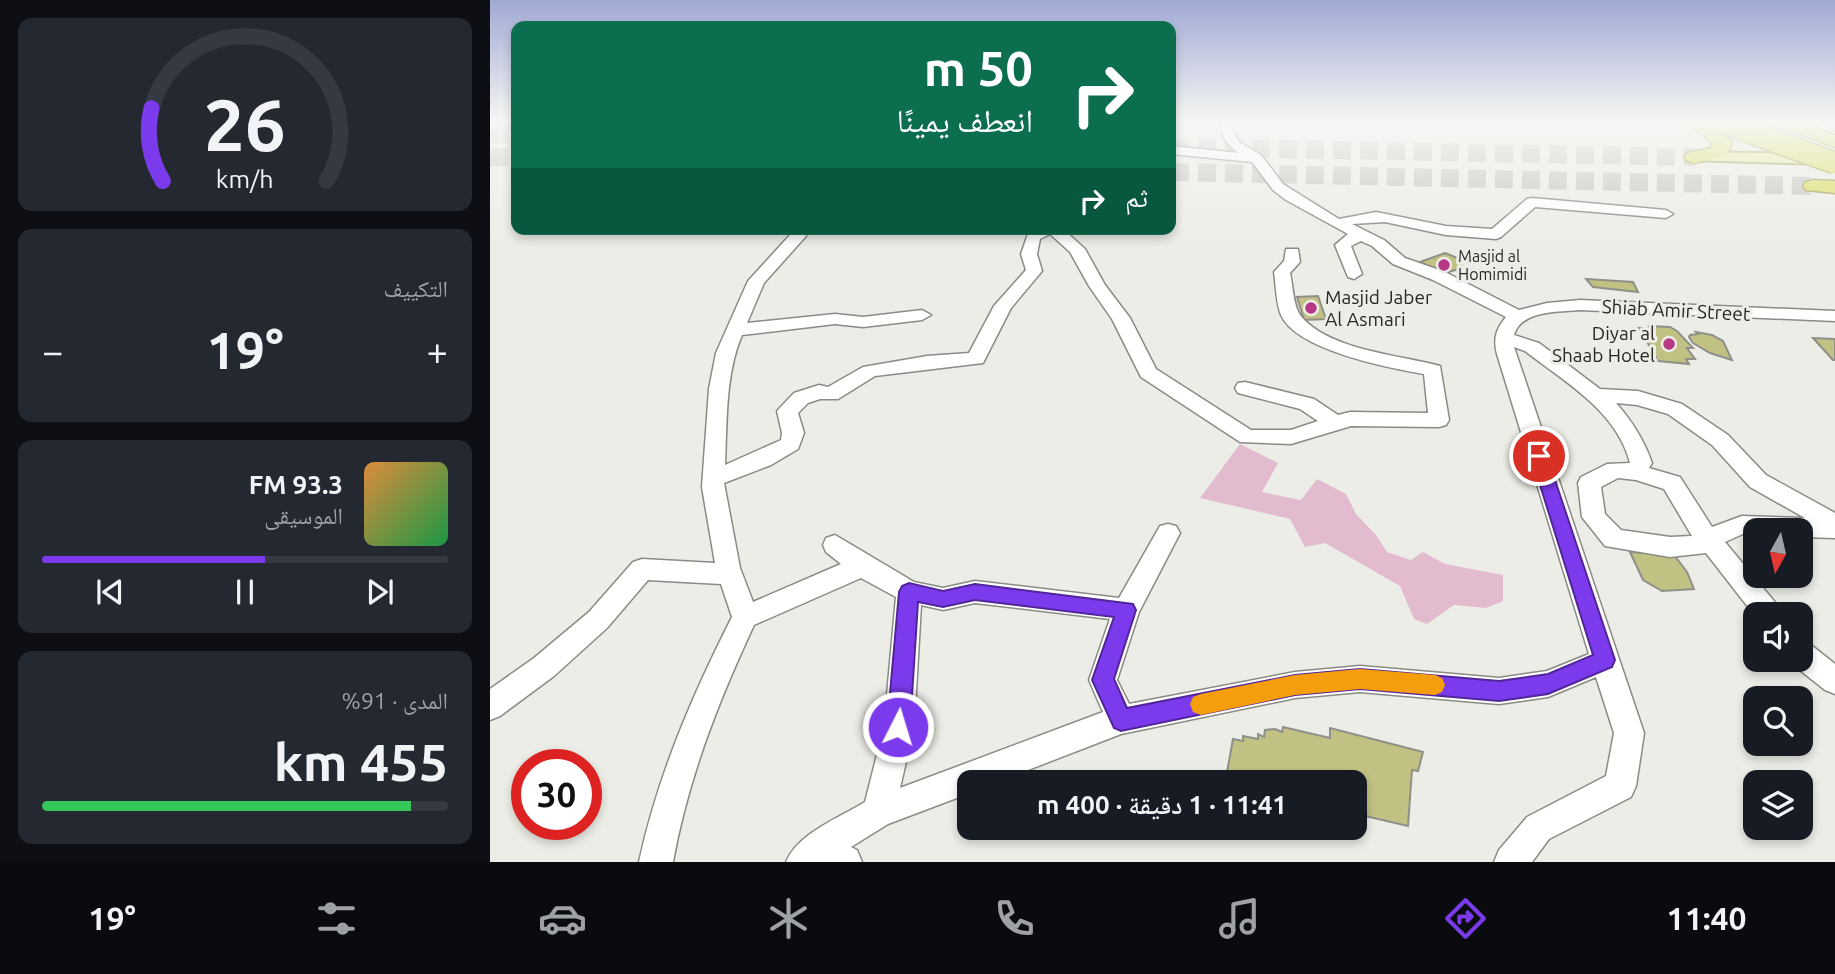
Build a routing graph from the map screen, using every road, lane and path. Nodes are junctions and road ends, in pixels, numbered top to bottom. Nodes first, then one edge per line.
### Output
1 (1259, 162) edge
2 (1813, 186) tunnel mouth
3 (1835, 187) edge
4 (1666, 214) dead end
5 (1340, 223) junction
6 (798, 235) edge
7 (1036, 235) edge
8 (1060, 235) edge
9 (1360, 236) junction
10 (1292, 252) dead end
11 (1354, 274) dead end
12 (922, 315) dead end
13 (1835, 316) edge
14 (1511, 327) junction
15 (735, 330) junction
16 (1245, 388) dead end
17 (1594, 395) junction
18 (1333, 422) junction
19 (1636, 472) junction
20 (713, 480) junction
21 (1835, 526) edge
22 (1168, 533) dead end
23 (1708, 538) junction
24 (835, 545) dead end
25 (862, 566) junction
26 (730, 574) junction
27 (909, 592) junction
28 (1759, 602) edge
29 (1126, 610) junction
30 (745, 617) junction
31 (1605, 660) junction
32 (1813, 664) edge
33 (1835, 681) edge
34 (490, 706) edge
35 (1121, 720) junction
36 (878, 811) junction
37 (822, 858) edge
38 (656, 862) edge
39 (1511, 862) edge

1 - 5 street
2 - 3 highway
4 - 5 street
5 - 9 street
6 - 15 street
7 - 20 street
8 - 18 street
9 - 11 street
9 - 14 street
10 - 18 street
12 - 15 street
13 - 14 street, Shiab Amir Street
14 - 17 street
14 - 31 street
15 - 20 street
16 - 18 street
17 - 19 street
17 - 21 street
19 - 23 street
19 - 23 street
20 - 26 street
21 - 23 street
22 - 29 street
23 - 28 street
24 - 25 street
25 - 27 street
25 - 30 street
26 - 30 street
26 - 34 street
27 - 29 street
27 - 36 street
29 - 35 street
30 - 38 street
31 - 35 street
31 - 39 street
32 - 33 street
35 - 36 street
36 - 37 street

